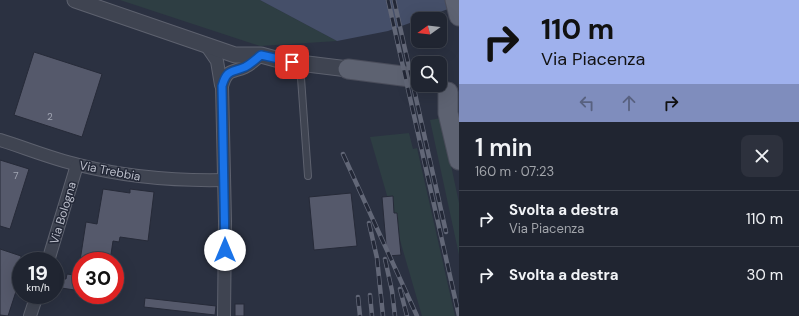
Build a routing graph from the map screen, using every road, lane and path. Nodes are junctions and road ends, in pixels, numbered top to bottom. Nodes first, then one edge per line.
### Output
1 (75, 0) edge
2 (455, 0) edge
3 (459, 16) edge
4 (206, 45) junction
5 (261, 55) junction
6 (300, 62) junction
7 (348, 69) joint
8 (411, 77) edge
9 (222, 86) junction
10 (447, 91) edge
11 (0, 140) edge
12 (459, 160) edge
13 (77, 165) junction
14 (308, 176) dead end
15 (224, 180) junction
16 (51, 252) edge
17 (34, 304) edge
18 (30, 316) edge
19 (224, 316) edge

1 - 4 street
2 - 3 main road
4 - 5 street
4 - 9 street
5 - 6 street
5 - 9 street
6 - 7 street
6 - 14 lane
7 - 8 main road
9 - 15 street
10 - 12 main road
11 - 13 street, Via Trebbia
13 - 15 street, Via Trebbia
13 - 16 street, Via Bologna
15 - 19 street
17 - 18 street

